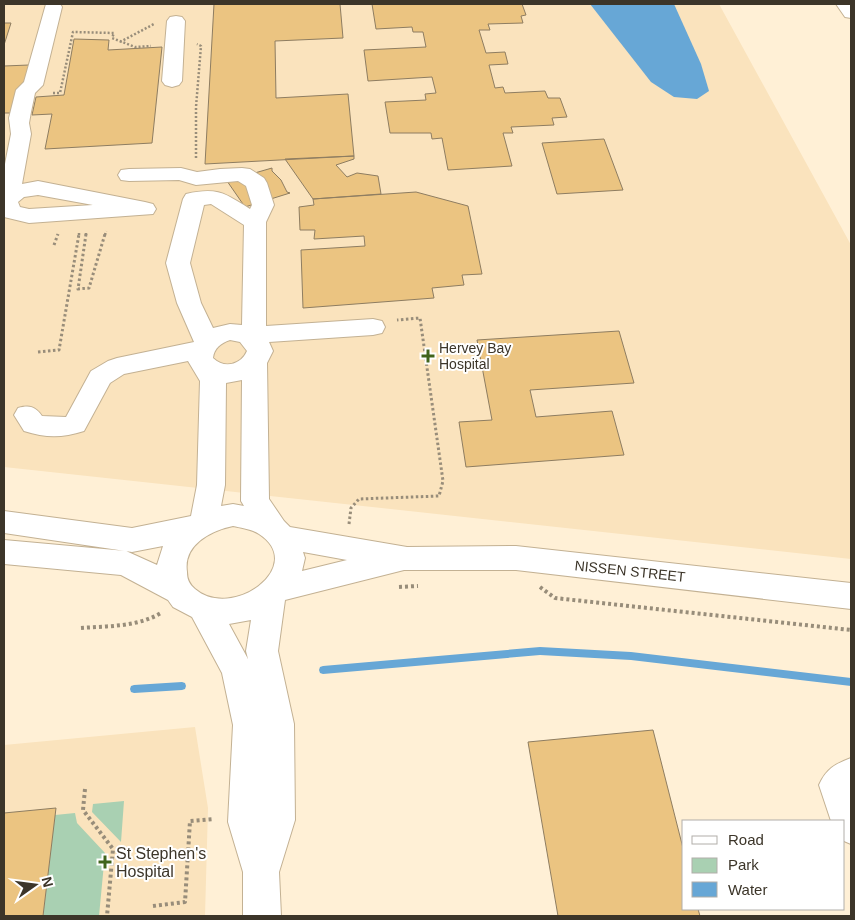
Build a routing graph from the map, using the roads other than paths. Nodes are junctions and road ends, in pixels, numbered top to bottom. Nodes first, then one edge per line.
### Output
1 (845, 4) edge
2 (53, 7) dead end
3 (851, 13) edge
4 (176, 21) dead end
5 (172, 81) dead end
6 (129, 175) dead end
7 (195, 179) junction
8 (13, 195) junction
9 (256, 222) junction
10 (383, 324) road end
11 (254, 346) junction
12 (205, 357) junction
13 (29, 427) dead end
14 (4, 522) edge
15 (199, 526) junction
16 (277, 530) junction
17 (4, 552) edge
18 (407, 559) junction
19 (274, 594) junction
20 (851, 596) edge
21 (165, 605) junction
22 (204, 610) junction
23 (851, 774) edge
24 (262, 787) junction
25 (851, 827) edge
26 (262, 916) edge

1 - 3 street
2 - 8 street
4 - 5 street
6 - 7 street
7 - 9 street
7 - 9 street
7 - 12 street
8 - 8 street
9 - 11 street
10 - 11 street
11 - 12 street
11 - 12 street
11 - 16 street
12 - 13 street
12 - 15 street
14 - 15 street
15 - 16 street
15 - 21 street
16 - 18 street, NISSEN STREET
16 - 19 street
17 - 21 street
18 - 19 street, NISSEN STREET
18 - 20 street, NISSEN STREET
19 - 22 street
19 - 24 street
21 - 22 street
22 - 24 street
23 - 25 street
24 - 26 street

